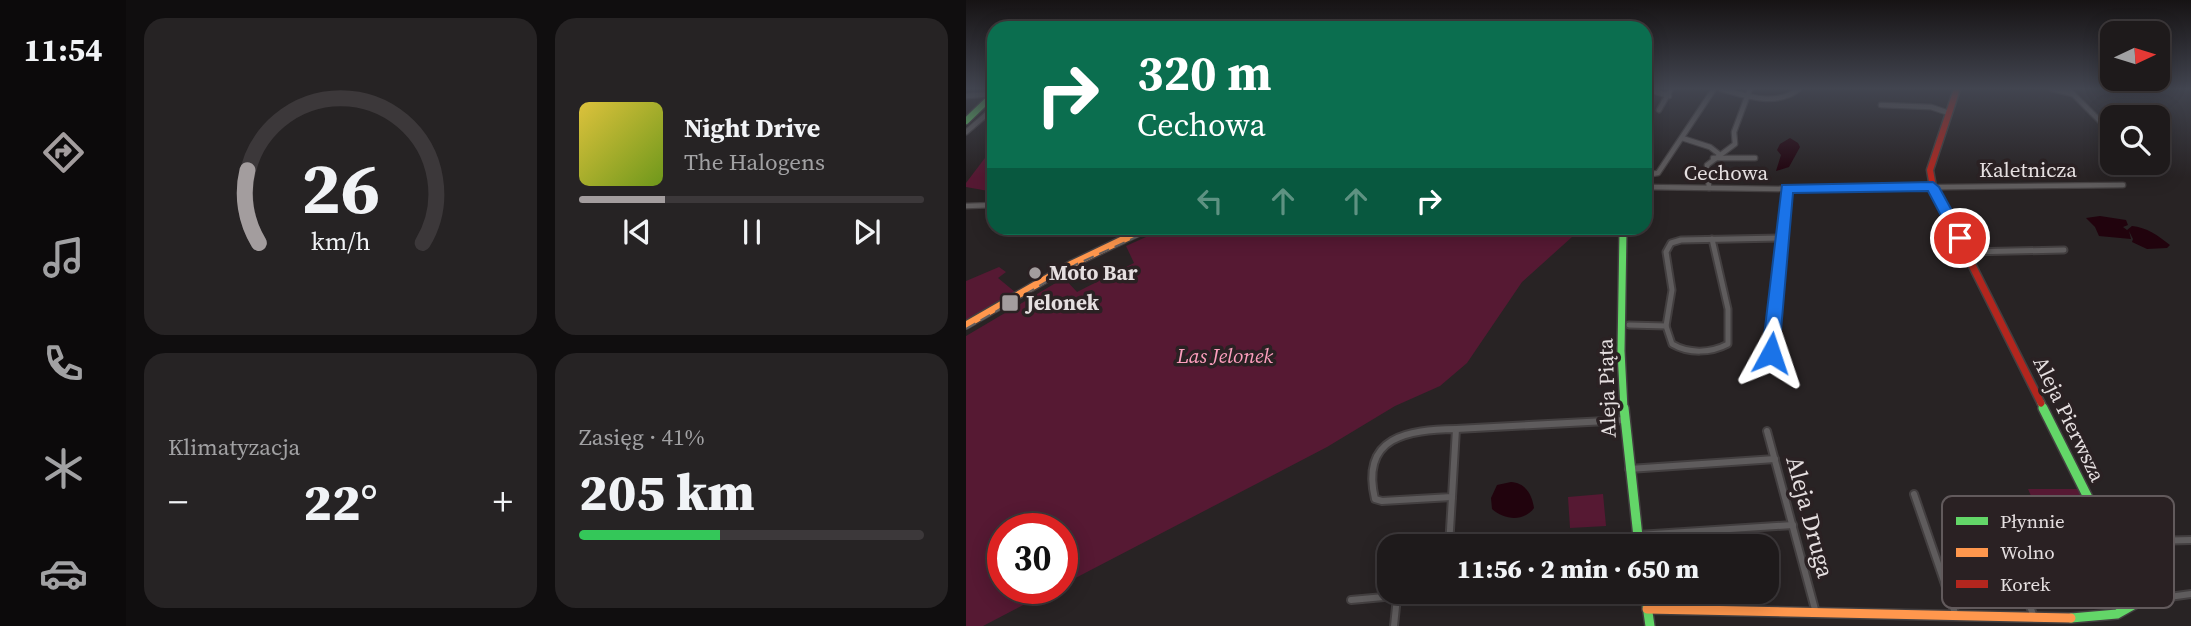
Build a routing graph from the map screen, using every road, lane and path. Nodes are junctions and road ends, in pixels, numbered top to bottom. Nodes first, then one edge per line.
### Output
1 (982, 118) edge
2 (1695, 118) edge
3 (1739, 118) edge
4 (1947, 118) edge
5 (966, 132) edge
6 (1682, 138) junction
7 (1735, 144) junction
8 (1720, 154) junction
9 (1713, 158) junction
10 (1755, 158) dead end
11 (1740, 159) junction
12 (1652, 174) edge
13 (2123, 185) dead end
14 (1652, 187) edge
15 (1933, 187) junction
16 (1709, 188) junction
17 (1787, 189) junction
18 (987, 205) edge
19 (966, 206) edge
20 (1133, 235) edge
21 (1623, 235) edge
22 (1782, 237) junction
23 (1712, 239) junction
24 (2064, 250) dead end
25 (1967, 252) junction
26 (966, 325) edge
27 (1629, 325) dead end
28 (1666, 326) junction
29 (1771, 353) dead end
30 (1625, 420) junction
31 (1456, 429) junction
32 (1767, 431) dead end
33 (1775, 459) junction
34 (1629, 468) junction
35 (1914, 494) dead end
36 (2087, 496) edge
37 (1452, 498) junction
38 (1793, 526) junction
39 (1450, 534) edge
40 (1638, 534) edge
41 (1655, 534) edge
42 (1942, 575) edge
43 (1377, 598) edge
44 (1351, 600) dead end
45 (1396, 604) edge
46 (1646, 604) edge
47 (1953, 608) edge
48 (2031, 608) edge
49 (2131, 608) edge
50 (1647, 609) junction
51 (1816, 613) junction
52 (1956, 616) junction
53 (2109, 616) junction
54 (2035, 617) junction
55 (1394, 626) edge
56 (1650, 626) edge
57 (2113, 626) edge

1 - 5 street
2 - 6 street
3 - 7 street
4 - 15 street
6 - 8 street
6 - 12 street
7 - 8 street
7 - 11 street
8 - 9 street
9 - 11 street
9 - 16 street
10 - 11 street
13 - 15 street, Kaletnicza
14 - 16 street, Cechowa
15 - 17 street, Cechowa
15 - 25 street, Aleja Pierwsza
16 - 17 street, Cechowa
17 - 22 street
18 - 19 street
20 - 26 street
21 - 30 street, Aleja Piąta
22 - 23 street
22 - 29 street
23 - 28 street
23 - 28 street
24 - 25 street
25 - 36 street, Aleja Pierwsza
27 - 28 street
30 - 31 street
30 - 34 street, Aleja Piąta
31 - 37 street
31 - 37 street
32 - 33 street, Aleja Druga
33 - 34 street
33 - 38 street, Aleja Druga
34 - 40 street, Aleja Piąta
35 - 42 street
37 - 39 street
38 - 41 street
38 - 51 street, Aleja Druga
43 - 44 street
45 - 55 street
46 - 50 street
47 - 52 street
48 - 54 street
49 - 53 street
50 - 51 street
50 - 56 street
51 - 52 street
52 - 54 street
53 - 54 street
53 - 57 street

